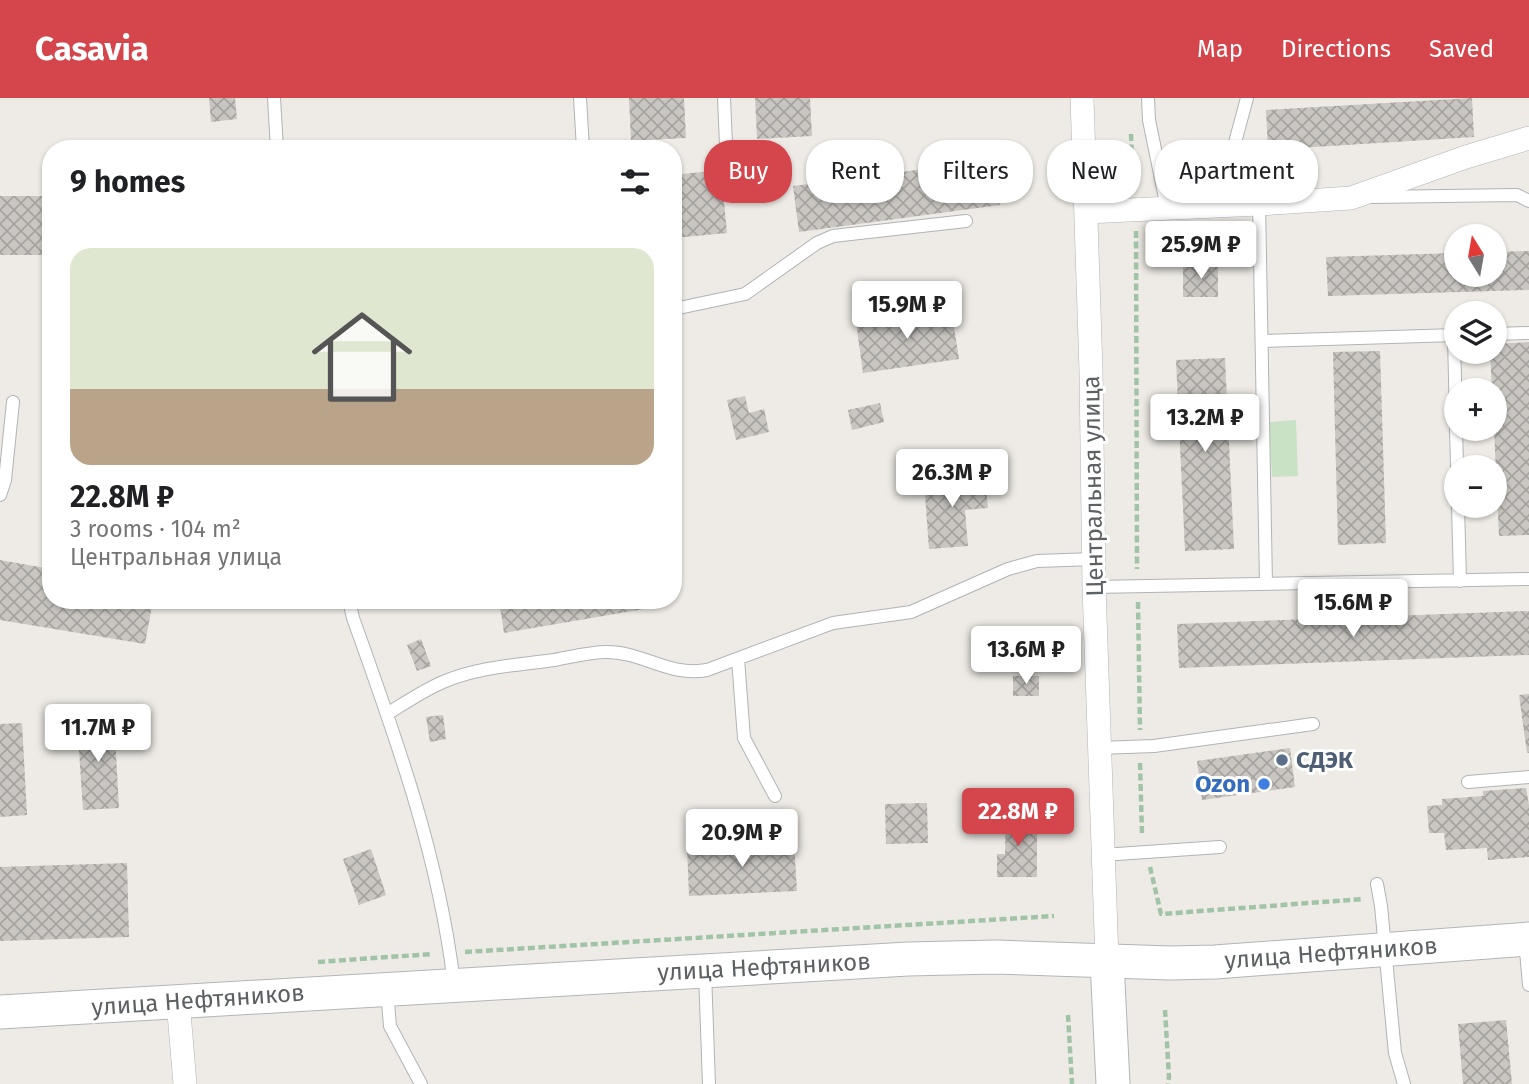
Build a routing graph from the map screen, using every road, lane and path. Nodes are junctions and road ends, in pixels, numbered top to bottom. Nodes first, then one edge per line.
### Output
1 (274, 98) edge
2 (580, 98) edge
3 (724, 98) edge
4 (1082, 98) edge
5 (1148, 98) edge
6 (1247, 98) edge
7 (1130, 125) dead end
8 (1529, 138) edge
9 (277, 140) edge
10 (582, 140) edge
11 (726, 140) edge
12 (1351, 198) junction
13 (1529, 201) edge
14 (1259, 204) junction
15 (1218, 206) junction
16 (1167, 208) junction
17 (1135, 209) junction
18 (1086, 212) junction
19 (966, 221) dead end
20 (682, 307) edge
21 (1529, 333) edge
22 (1507, 334) edge
23 (1444, 335) edge
24 (1262, 341) junction
25 (13, 402) dead end
26 (0, 495) edge
27 (1458, 518) edge
28 (1094, 559) junction
29 (1529, 579) edge
30 (1460, 581) junction
31 (1266, 584) junction
32 (1094, 587) junction
33 (1138, 587) junction
34 (351, 609) edge
35 (738, 659) junction
36 (387, 713) junction
37 (1313, 724) dead end
38 (1140, 747) junction
39 (1099, 748) junction
40 (1529, 777) edge
41 (1468, 782) dead end
42 (775, 796) dead end
43 (1220, 847) dead end
44 (1146, 852) junction
45 (1102, 855) junction
46 (1377, 884) dead end
47 (1381, 906) junction
48 (1054, 916) dead end
49 (1527, 939) edge
50 (1385, 949) junction
51 (1107, 961) junction
52 (313, 962) dead end
53 (452, 969) junction
54 (705, 970) junction
55 (1529, 985) edge
56 (386, 988) junction
57 (178, 1001) junction
58 (1165, 1010) dead end
59 (0, 1012) edge
60 (1068, 1015) dead end
61 (185, 1084) edge
62 (421, 1084) edge
63 (709, 1084) edge
64 (1072, 1084) edge
65 (1113, 1084) edge
66 (1168, 1084) edge
67 (1404, 1084) edge

1 - 9 lane
2 - 10 lane
3 - 11 lane
4 - 18 street, Центральная улица
5 - 16 lane
6 - 15 lane
7 - 17 path
8 - 12 street
12 - 13 lane
12 - 14 street
14 - 15 street
14 - 24 lane
15 - 16 street
16 - 17 street
17 - 18 street
17 - 33 path
18 - 28 street, Центральная улица
19 - 20 lane
21 - 22 lane
23 - 24 lane
24 - 31 lane
25 - 26 lane
27 - 30 lane
28 - 32 street, Центральная улица
28 - 35 lane
29 - 30 lane
30 - 31 lane
31 - 33 lane
32 - 33 lane
32 - 39 street, Центральная улица
33 - 38 path
34 - 36 lane
35 - 36 lane
35 - 42 lane
36 - 53 lane
37 - 38 lane
38 - 39 lane
38 - 44 path
39 - 45 street, Центральная улица
40 - 41 lane
43 - 44 lane
44 - 45 lane
44 - 47 path
45 - 51 street, Центральная улица
46 - 47 lane
47 - 50 lane
48 - 53 path
49 - 50 street, улица Нефтяников
49 - 55 lane
50 - 51 street, улица Нефтяников
50 - 67 lane
51 - 54 street, улица Нефтяников
51 - 65 street, Центральная улица
52 - 53 path
53 - 54 street, улица Нефтяников
53 - 56 street, улица Нефтяников
54 - 63 lane
56 - 57 street, улица Нефтяников
56 - 62 lane
57 - 59 street, улица Нефтяников
57 - 61 street
58 - 66 path
60 - 64 path

